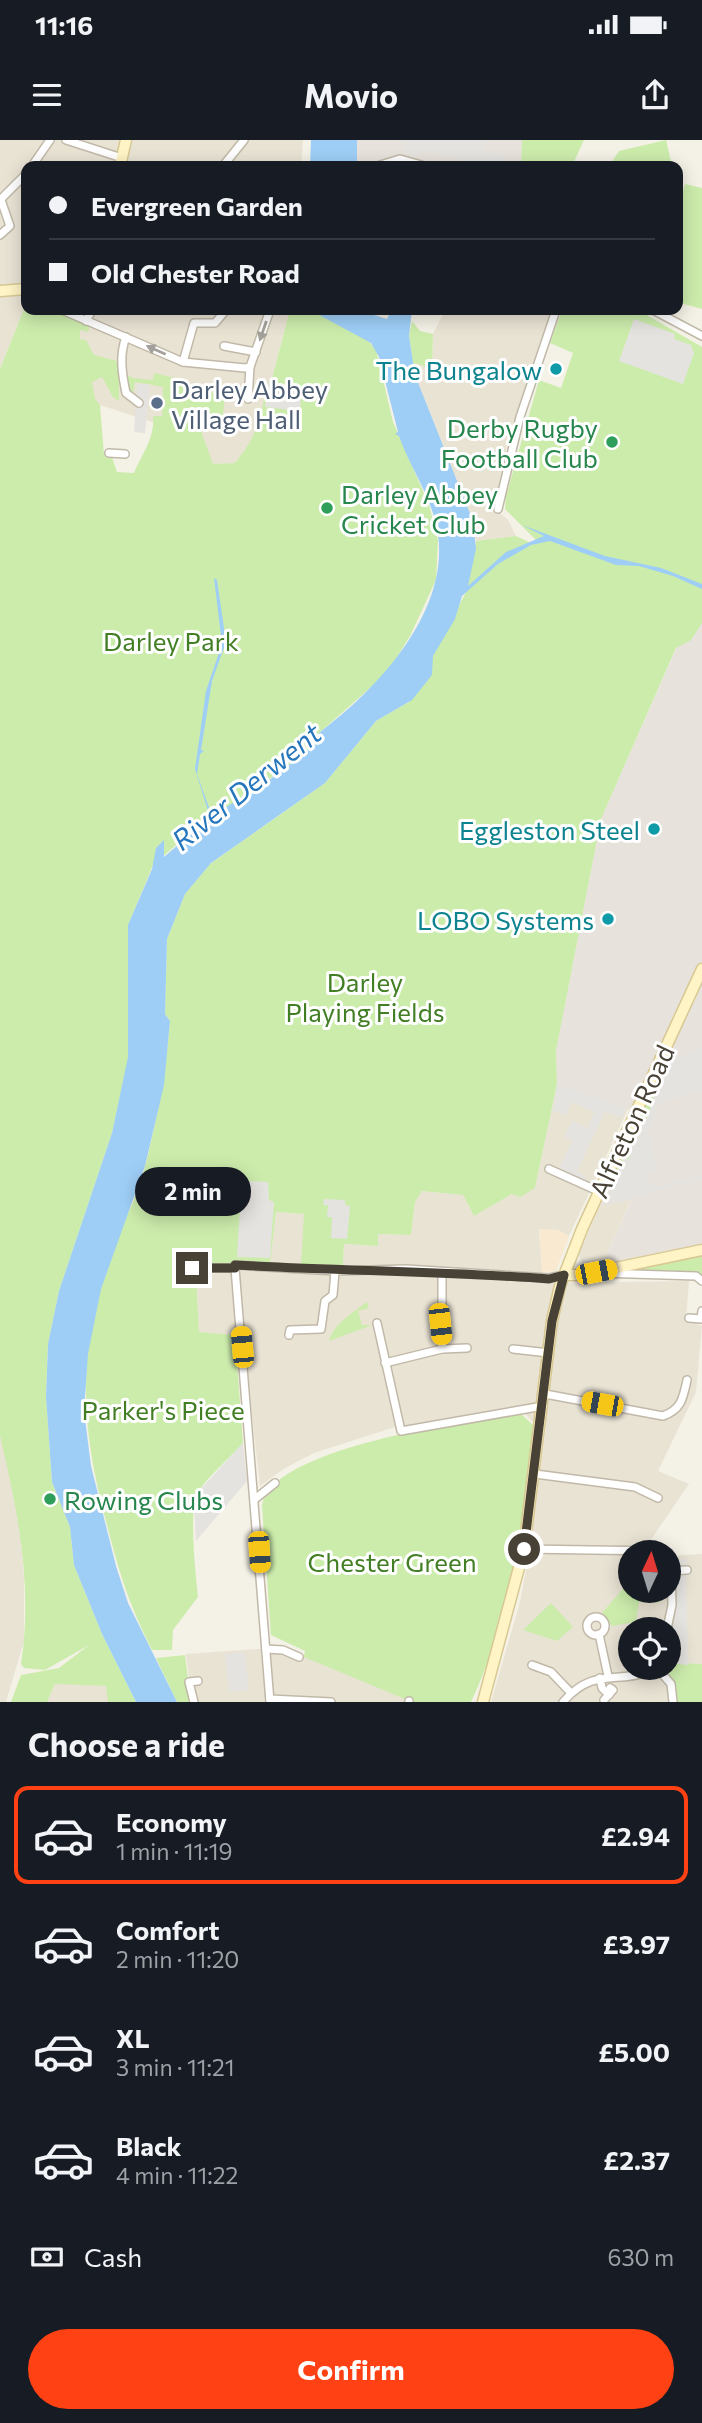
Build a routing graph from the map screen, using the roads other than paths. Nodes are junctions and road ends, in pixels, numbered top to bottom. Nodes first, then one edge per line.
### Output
1 (50, 140) edge
2 (66, 140) edge
3 (127, 140) edge
4 (244, 140) edge
5 (35, 161) edge
6 (118, 161) edge
7 (121, 161) edge
8 (227, 161) edge
9 (21, 179) edge
10 (1, 200) edge
11 (0, 234) edge
12 (21, 289) edge
13 (0, 291) edge
14 (73, 315) edge
15 (89, 315) edge
16 (223, 315) edge
17 (268, 315) edge
18 (554, 315) edge
19 (662, 315) edge
20 (86, 321) junction
21 (702, 336) edge
22 (126, 337) junction
23 (224, 346) dead end
24 (256, 352) junction
25 (183, 362) junction
26 (248, 367) junction
27 (247, 399) dead end
28 (139, 403) dead end
29 (109, 453) dead end
30 (124, 454) dead end
31 (498, 509) dead end
32 (702, 969) edge
33 (549, 1169) dead end
34 (598, 1191) junction
35 (702, 1250) edge
36 (192, 1268) dead end
37 (235, 1268) junction
38 (335, 1271) junction
39 (442, 1272) junction
40 (596, 1272) junction
41 (564, 1275) junction
42 (702, 1281) edge
43 (702, 1311) edge
44 (689, 1318) dead end
45 (377, 1323) dead end
46 (289, 1335) dead end
47 (467, 1348) dead end
48 (442, 1349) junction
49 (513, 1349) dead end
50 (549, 1353) junction
51 (389, 1363) junction
52 (687, 1380) dead end
53 (545, 1394) junction
54 (543, 1406) junction
55 (535, 1474) junction
56 (275, 1483) dead end
57 (255, 1499) junction
58 (658, 1499) dead end
59 (524, 1549) junction
60 (618, 1550) edge
61 (687, 1570) dead end
62 (670, 1617) edge
63 (599, 1634) dead end
64 (266, 1649) junction
65 (299, 1657) dead end
66 (532, 1665) dead end
67 (618, 1676) edge
68 (604, 1677) junction
69 (667, 1680) edge
70 (198, 1681) dead end
71 (487, 1683) junction
72 (571, 1693) junction
73 (608, 1694) edge
74 (270, 1701) edge
75 (194, 1702) edge
76 (331, 1702) edge
77 (477, 1702) edge
78 (483, 1702) edge
79 (563, 1702) edge
80 (673, 1702) edge

1 - 5 street
2 - 6 street
3 - 7 street
4 - 8 street
9 - 10 street
10 - 11 street
12 - 13 street
14 - 20 street
15 - 20 street
16 - 25 street
17 -> 24 street
18 - 31 street
19 - 21 street
20 - 22 street
25 -> 22 street
22 - 28 street
23 - 24 street
24 - 26 street
25 - 26 street
26 - 27 street
29 - 30 street
32 - 34 street, Alfreton Road
33 - 34 street
34 - 41 street, Alfreton Road
35 - 40 street
36 - 37 street
37 - 38 street
37 - 57 street
38 - 39 street
38 - 46 street
39 - 41 street
39 - 48 street
40 - 41 street
40 - 42 street
41 - 50 street, Alfreton Road
43 - 44 street
45 - 51 street
47 - 48 street
48 - 51 street
49 - 50 street
50 - 53 street, Alfreton Road
51 - 54 street
52 - 53 street
53 - 54 street, Alfreton Road
54 - 55 street, Alfreton Road
55 - 58 street
55 - 59 street, Alfreton Road
56 - 57 street
57 - 64 street
59 - 60 street
59 - 71 street, Alfreton Road
61 - 62 street
63 - 68 street
64 - 65 street
64 - 74 street
66 - 72 street
67 - 68 street
68 - 72 street
68 - 73 street
69 - 80 street
70 - 75 street
71 - 77 street
71 - 78 street
72 - 79 street
74 - 76 street

